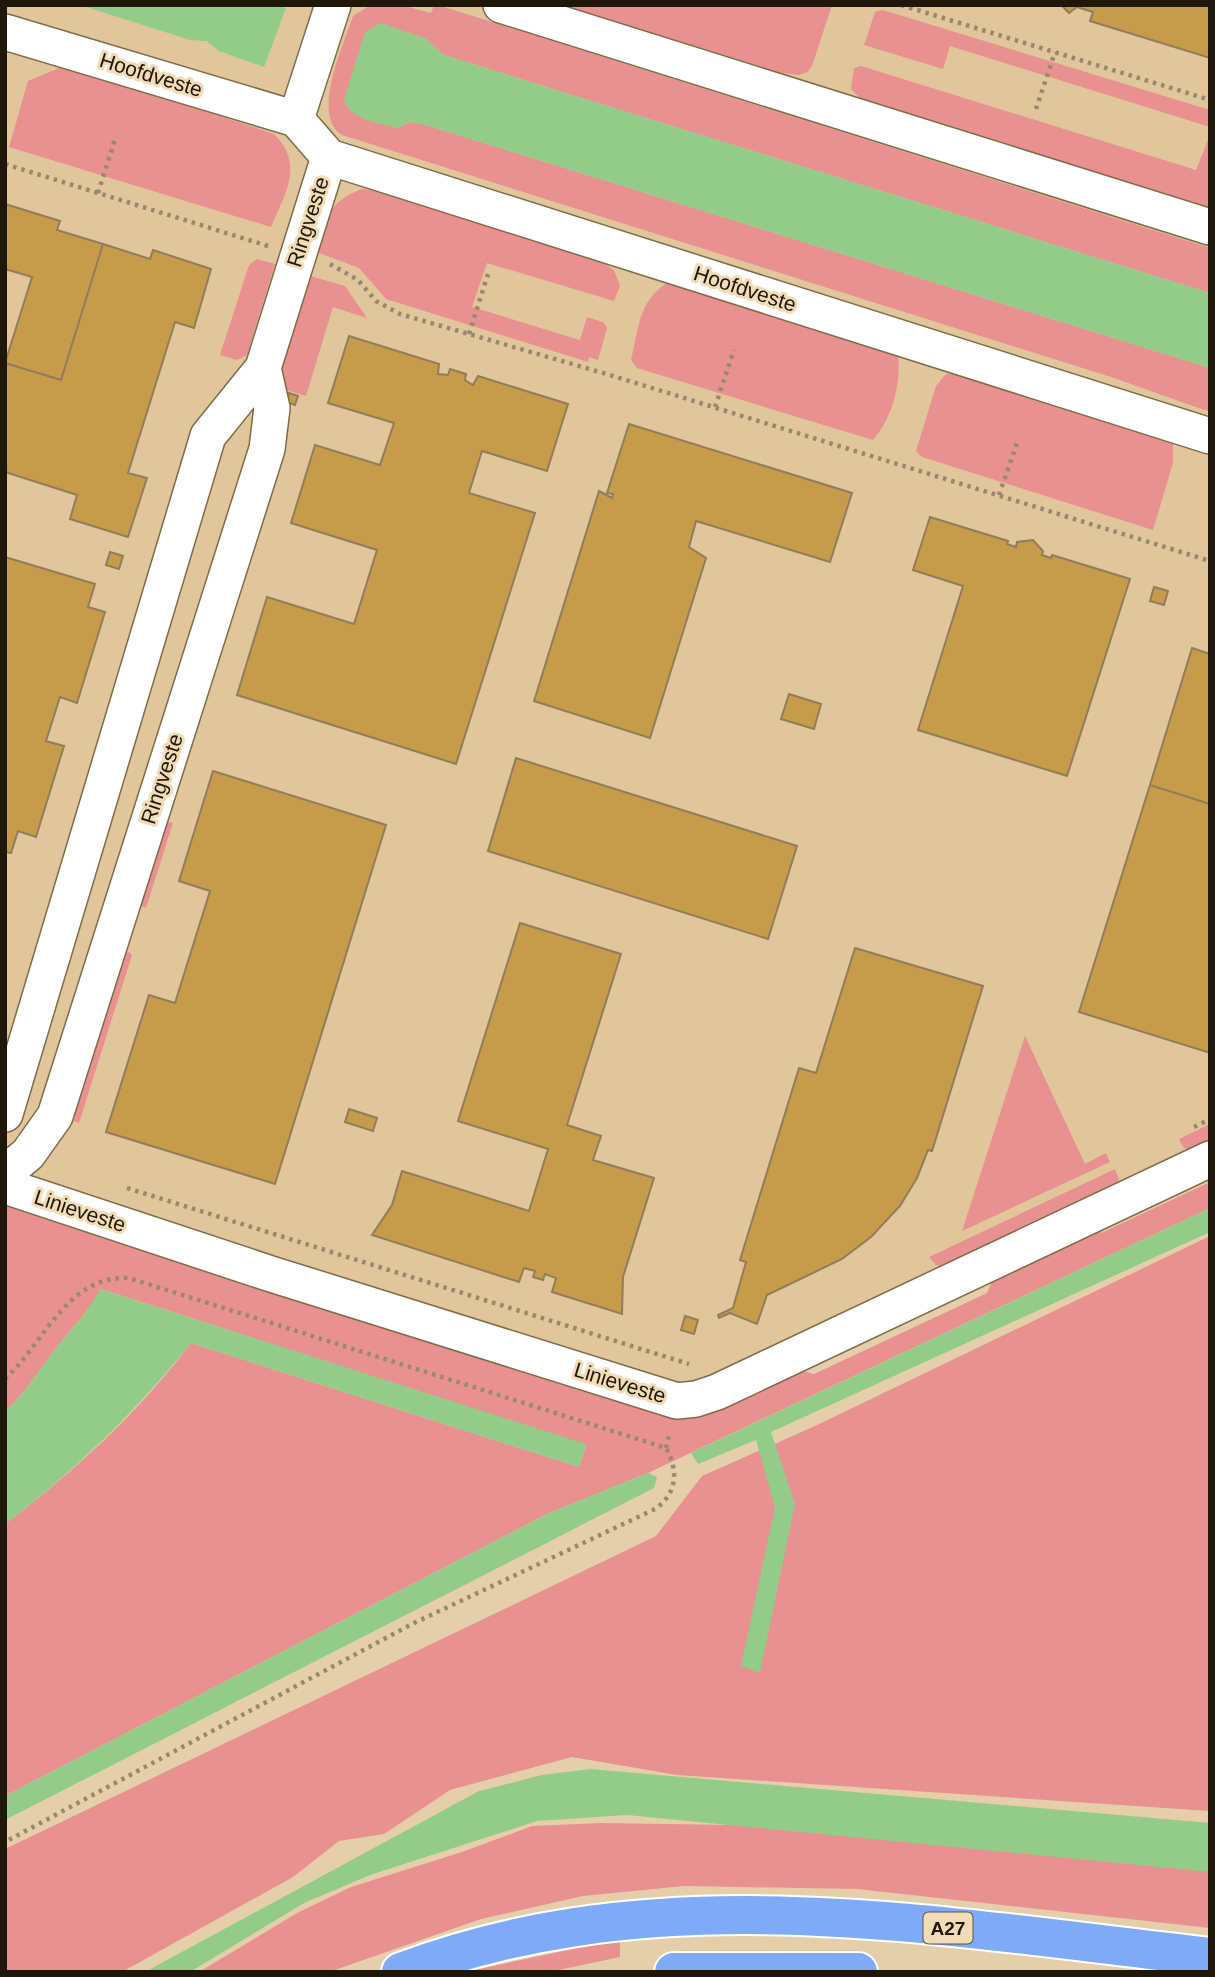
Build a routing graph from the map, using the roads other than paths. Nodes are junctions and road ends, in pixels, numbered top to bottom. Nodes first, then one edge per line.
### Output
1 (332, 5) edge
2 (501, 5) edge
3 (5, 32) edge
4 (296, 119) junction
5 (328, 157) junction
6 (1210, 227) edge
7 (263, 368) junction
8 (1210, 436) edge
9 (5, 1114) edge
10 (1210, 1159) edge
11 (5, 1173) edge
12 (5, 1186) edge
13 (1210, 1958) edge
14 (401, 1972) edge
15 (674, 1972) edge
16 (858, 1972) edge

1 - 4 street
2 - 6 street
3 - 4 street, Hoofdveste
4 - 5 street
5 - 7 street, Ringveste
5 - 8 street, Hoofdveste
7 - 9 street, Ringveste
7 - 11 street, Ringveste
10 - 12 street, Linieveste
13 - 14 highway, A27
15 - 16 highway

